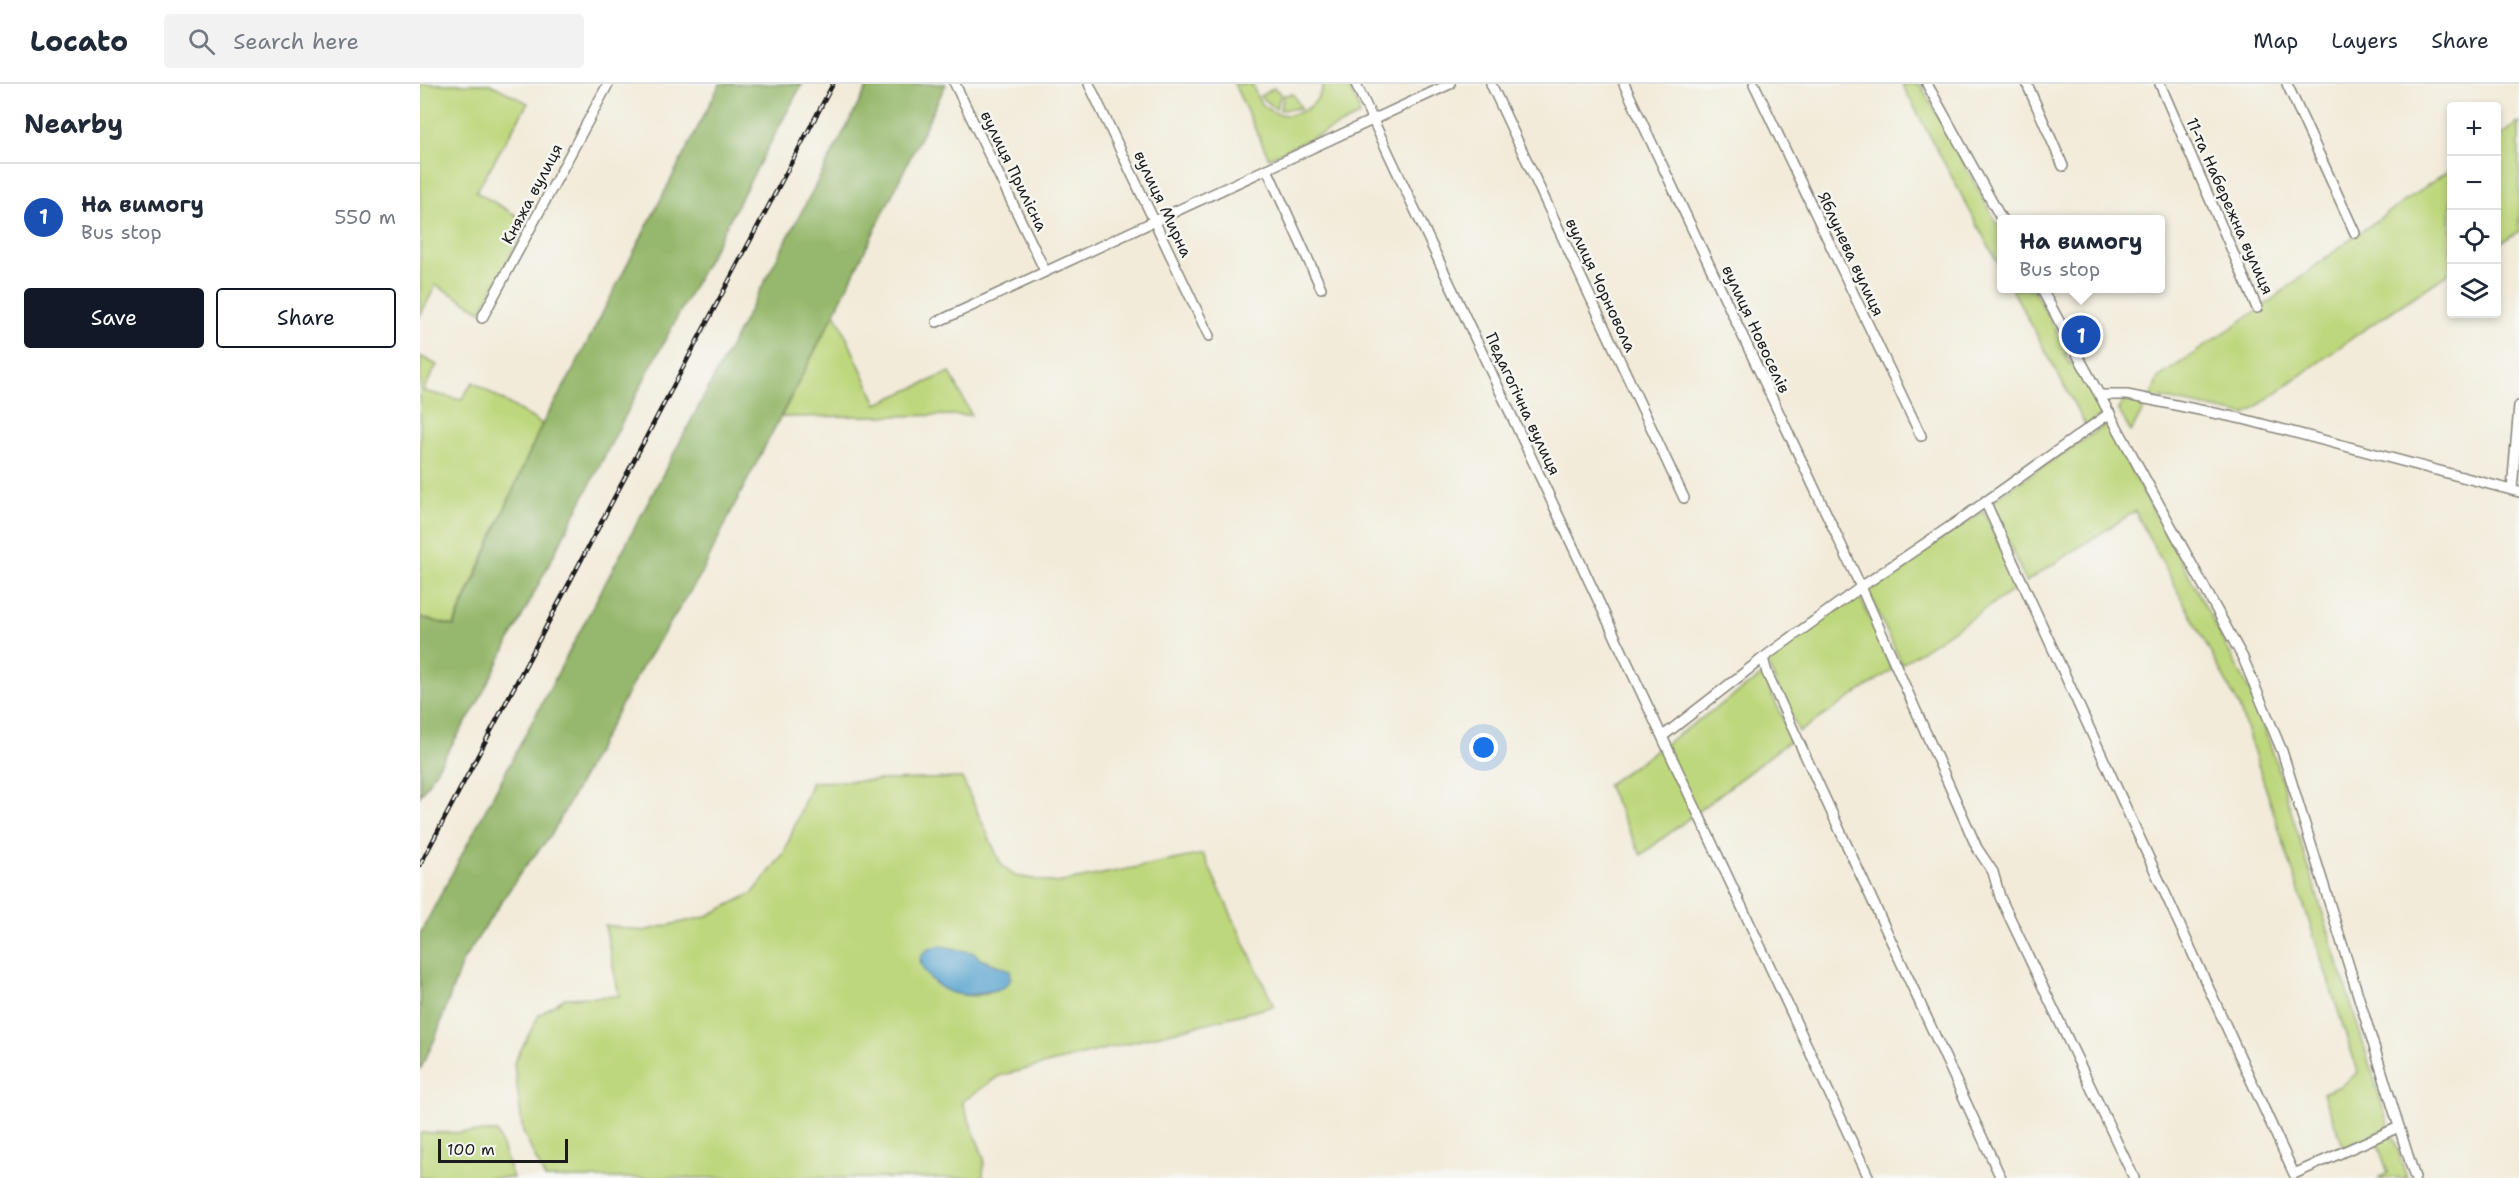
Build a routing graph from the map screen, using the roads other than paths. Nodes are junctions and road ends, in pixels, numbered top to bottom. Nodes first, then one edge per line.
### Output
1 (608, 84) edge
2 (955, 84) edge
3 (1089, 84) edge
4 (1356, 84) edge
5 (1450, 84) edge
6 (1491, 84) edge
7 (1624, 84) edge
8 (1754, 84) edge
9 (1927, 84) edge
10 (2027, 84) edge
11 (2160, 84) edge
12 (2287, 84) edge
13 (1373, 121) junction
14 (2063, 166) dead end
15 (1267, 169) junction
16 (2000, 215) edge
17 (1155, 220) junction
18 (2355, 233) dead end
19 (1045, 271) junction
20 (1321, 288) dead end
21 (2044, 293) edge
22 (2257, 308) dead end
23 (482, 318) dead end
24 (937, 322) dead end
25 (1209, 336) dead end
26 (2100, 395) junction
27 (2519, 406) edge
28 (2110, 413) junction
29 (1921, 436) dead end
30 (2515, 491) edge
31 (1684, 498) dead end
32 (1985, 501) junction
33 (1861, 586) junction
34 (1762, 658) junction
35 (1663, 736) junction
36 (2399, 1126) junction
37 (2295, 1176) edge
38 (1869, 1178) edge
39 (2001, 1178) edge
40 (2134, 1178) edge
41 (2415, 1178) edge

1 - 23 street, Княжа вулиця
2 - 19 street, вулиця Прилісна
3 - 17 street, вулиця Мирна
4 - 13 street, Педагогічна вулиця
5 - 13 street
6 - 31 street, вулиця Чорновола
7 - 33 street, вулиця Новоселів
8 - 29 street, Яблунева вулиця
9 - 16 street
10 - 14 street
11 - 22 street, 11-та Набережна вулиця
12 - 18 street
13 - 15 street
13 - 35 street, Педагогічна вулиця
15 - 17 street
15 - 20 street
17 - 19 street
17 - 25 street, вулиця Мирна
19 - 24 street
21 - 26 street
26 - 28 street
26 - 30 street
27 - 30 street
28 - 32 street
28 - 36 street
32 - 33 street
32 - 37 street
33 - 34 street
33 - 40 street, вулиця Новоселів
34 - 35 street
34 - 39 street
35 - 38 street, Педагогічна вулиця
36 - 37 street
36 - 41 street

